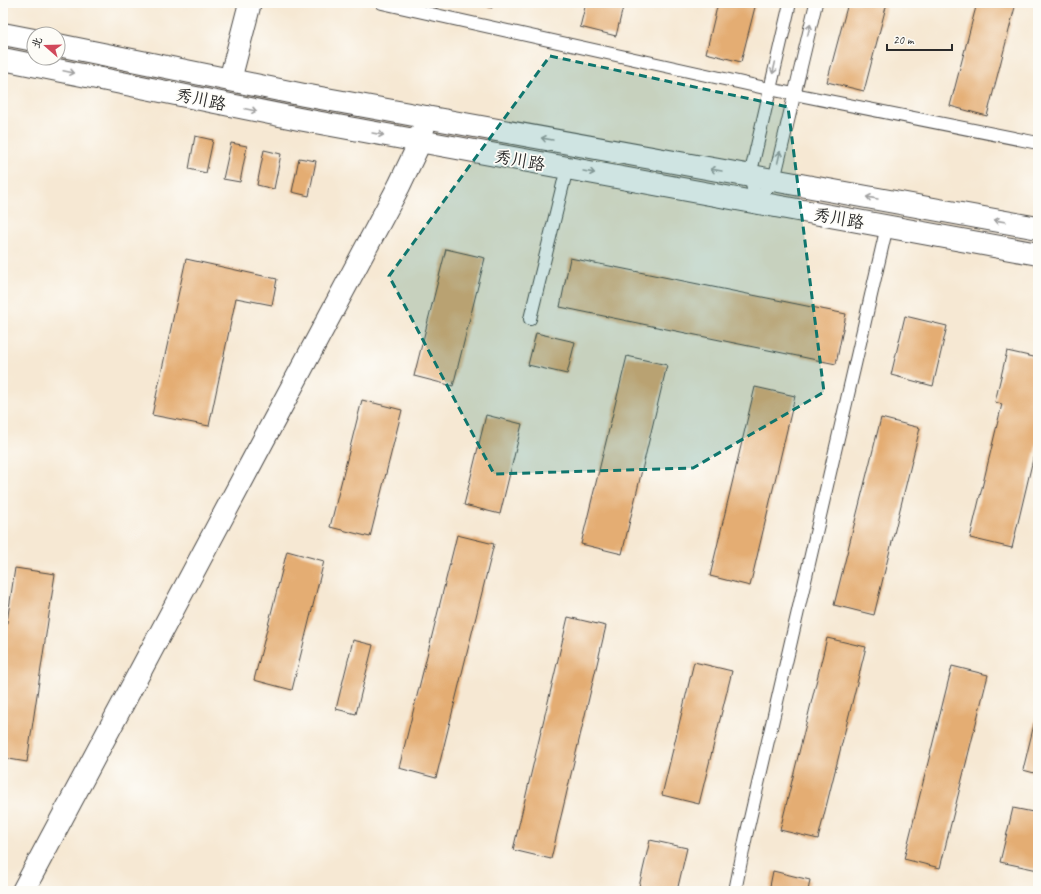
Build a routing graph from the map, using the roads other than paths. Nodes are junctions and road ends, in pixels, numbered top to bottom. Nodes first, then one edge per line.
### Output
1 (250, 3) edge
2 (382, 3) edge
3 (790, 3) edge
4 (816, 3) edge
5 (3, 34) edge
6 (26, 38) edge
7 (66, 47) edge
8 (3, 58) edge
9 (230, 80) junction
10 (769, 89) junction
11 (794, 94) junction
12 (426, 117) junction
13 (420, 142) junction
14 (1038, 143) edge
15 (567, 168) junction
16 (750, 176) junction
17 (774, 180) junction
18 (756, 202) junction
19 (887, 226) junction
20 (1038, 228) edge
21 (1038, 254) edge
22 (530, 319) dead end
23 (23, 891) edge
24 (735, 891) edge

1 - 9 main road
2 - 10 lane
3 -> 10 lane
11 -> 4 lane
5 - 6 main road
7 - 9 main road, 秀川路
8 -> 13 main road, 秀川路
9 - 12 main road, 秀川路
10 - 11 lane
10 - 16 lane
11 - 14 lane
17 -> 11 lane
12 - 13 main road
16 -> 12 main road, 秀川路
13 - 15 main road, 秀川路
13 - 23 main road
15 -> 18 main road, 秀川路
15 - 22 lane
16 - 17 main road, 秀川路
16 - 18 lane
17 - 18 lane
20 -> 17 main road, 秀川路
18 - 19 main road, 秀川路
19 - 21 main road, 秀川路
19 - 24 lane

